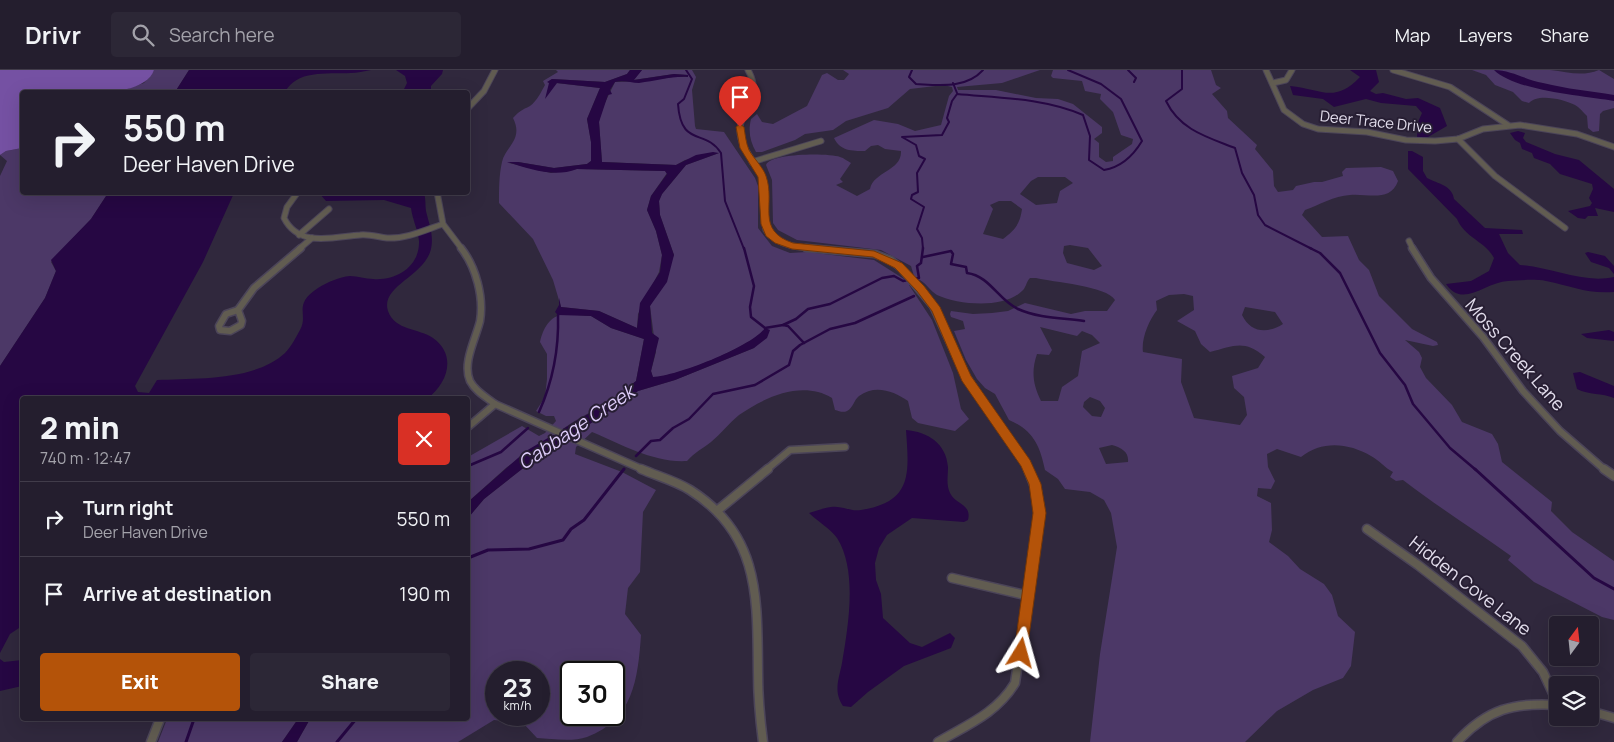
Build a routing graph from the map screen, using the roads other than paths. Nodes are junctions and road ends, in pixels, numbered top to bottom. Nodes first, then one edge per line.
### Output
1 (495, 70) edge
2 (748, 70) edge
3 (1266, 70) edge
4 (1292, 70) edge
5 (1393, 70) edge
6 (1273, 83) junction
7 (470, 106) edge
8 (1508, 125) junction
9 (1458, 139) junction
10 (822, 141) dead end
11 (1614, 147) edge
12 (752, 162) junction
13 (296, 195) edge
14 (438, 195) edge
15 (329, 209) dead end
16 (443, 224) junction
17 (1565, 228) dead end
18 (299, 235) junction
19 (312, 238) junction
20 (1409, 241) dead end
21 (238, 310) dead end
22 (495, 404) junction
23 (470, 425) edge
24 (845, 448) dead end
25 (1614, 476) edge
26 (718, 510) junction
27 (1366, 529) dead end
28 (952, 578) dead end
29 (1029, 596) junction
30 (1549, 685) edge
31 (1549, 704) edge
32 (1599, 714) edge
33 (1614, 718) edge
34 (159, 721) edge
35 (151, 742) edge
36 (763, 742) edge
37 (938, 742) edge
38 (1457, 742) edge

1 - 7 street
2 - 12 street
3 - 6 street, Deer Trace Drive
4 - 6 street
5 - 8 street
6 - 9 street, Deer Trace Drive
8 - 9 street, Deer Trace Drive
8 - 11 street, Deer Trace Drive
9 - 17 street
10 - 12 street
12 - 29 street
13 - 18 street
14 - 16 street
15 - 18 street
16 - 19 street
16 - 22 street
18 - 19 street
19 - 21 street
20 - 25 street, Moss Creek Lane
22 - 23 street
22 - 26 street
24 - 26 street
26 - 36 street
27 - 30 street, Hidden Cove Lane
28 - 29 street
29 - 37 street
31 - 38 street
32 - 33 street
34 - 35 street

